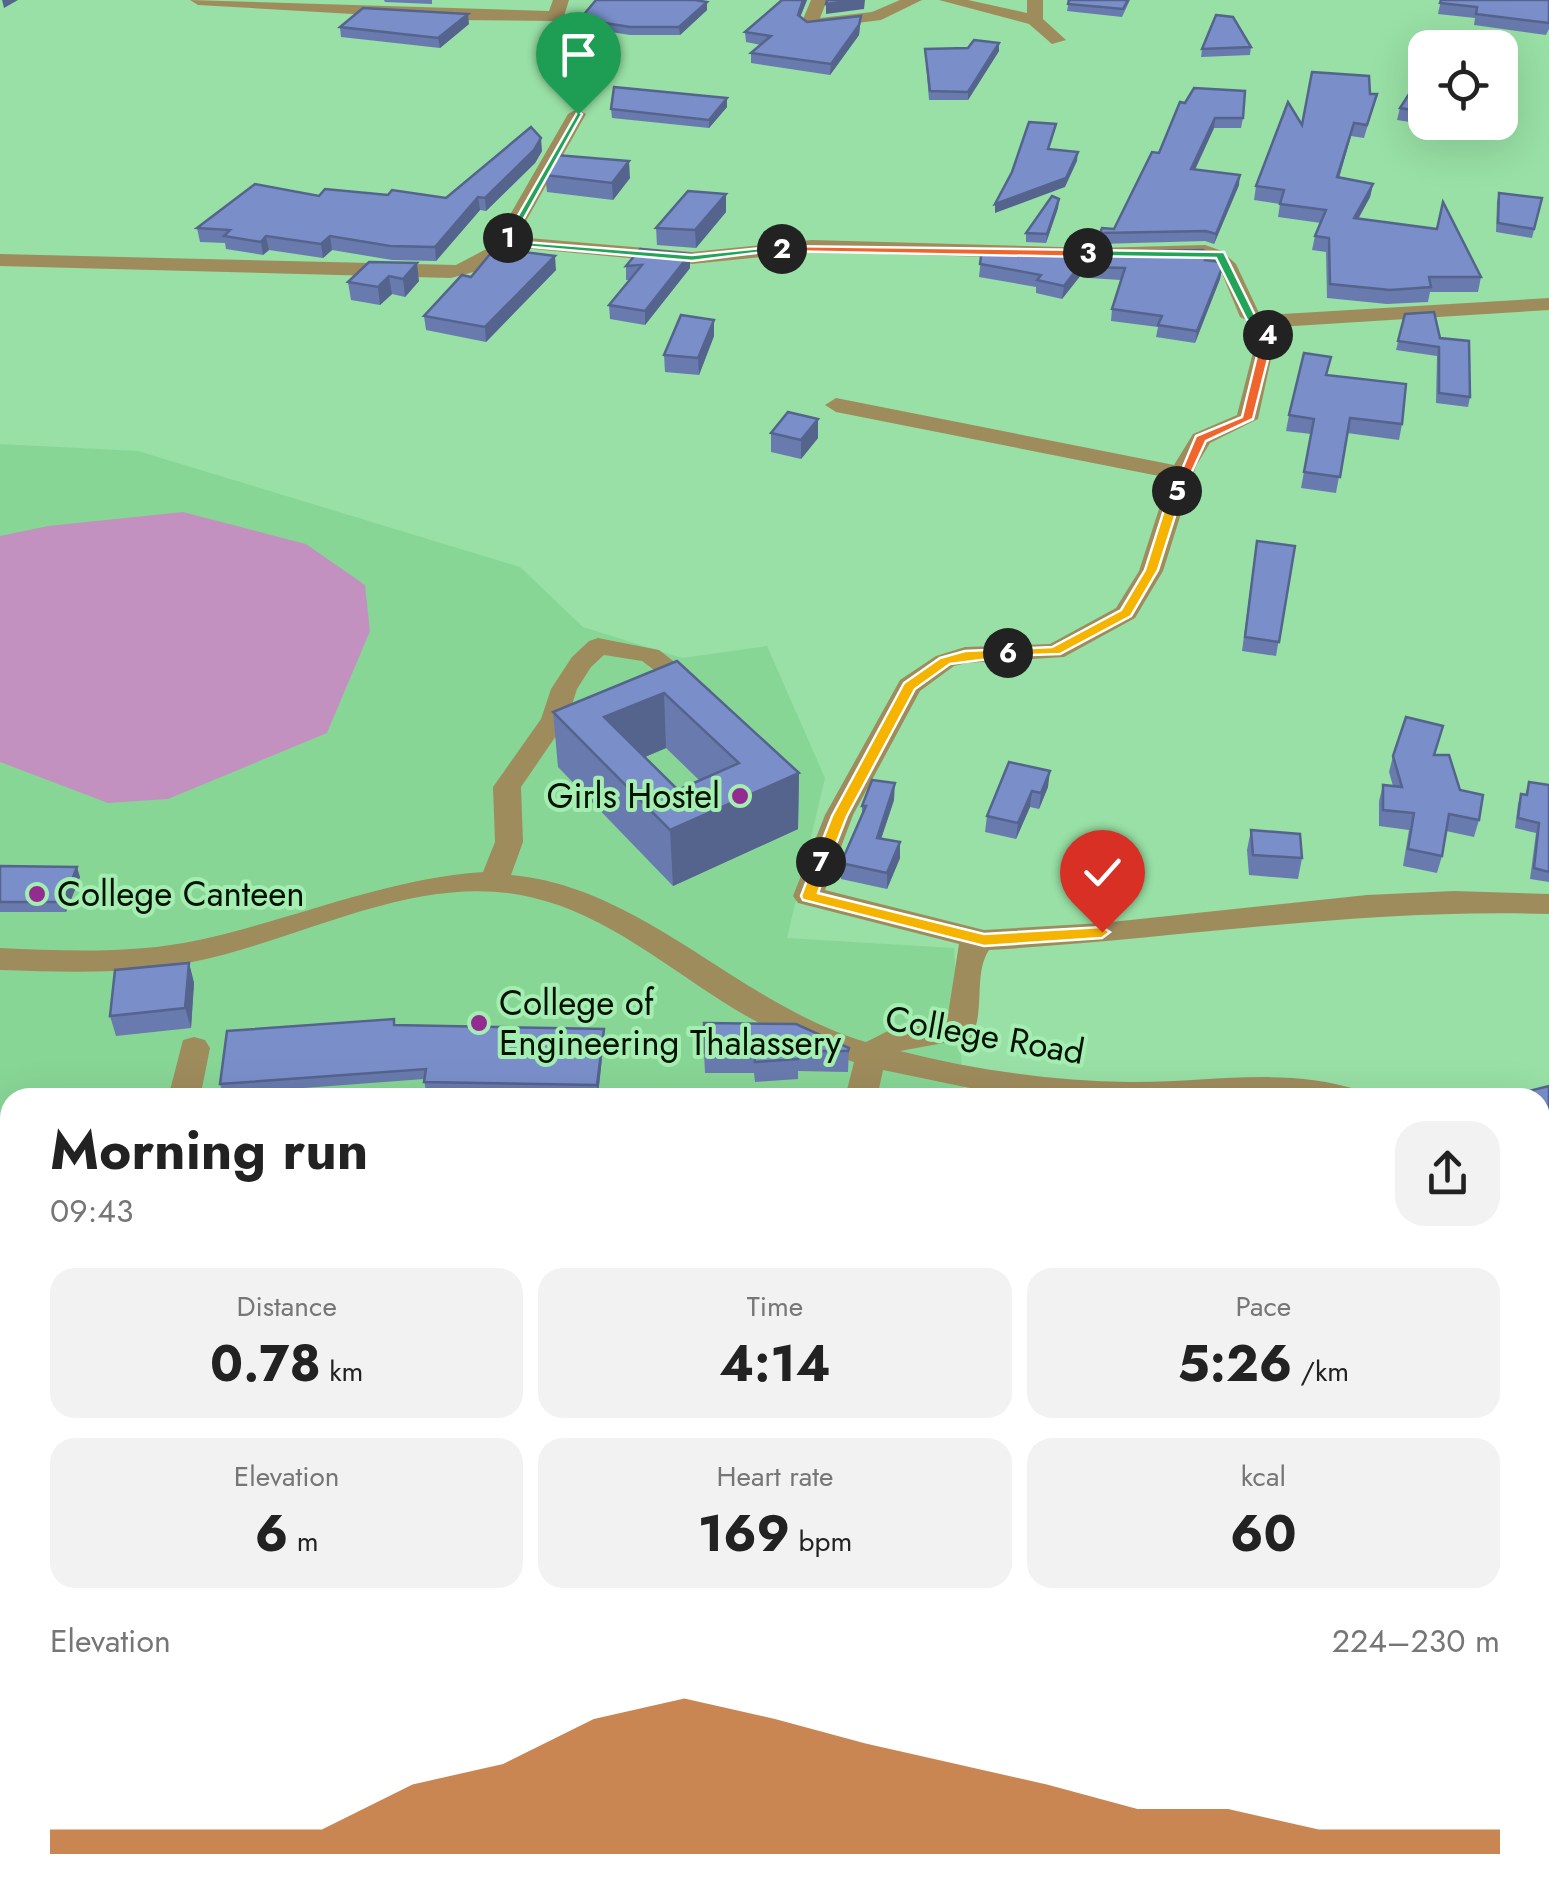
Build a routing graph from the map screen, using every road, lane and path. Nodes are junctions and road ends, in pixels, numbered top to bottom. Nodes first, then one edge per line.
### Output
1 (198, 0) edge
2 (561, 0) edge
3 (820, 0) edge
4 (914, 0) edge
5 (947, 0) edge
6 (1035, 0) edge
7 (1035, 20) junction
8 (1058, 40) dead end
9 (578, 114) dead end
10 (502, 246) junction
11 (0, 260) edge
12 (1549, 304) edge
13 (1266, 321) junction
14 (836, 405) dead end
15 (1182, 474) junction
16 (712, 712) edge
17 (493, 883) junction
18 (1549, 904) edge
19 (984, 940) junction
20 (0, 960) edge
21 (194, 1048) dead end
22 (871, 1054) junction
23 (186, 1088) edge
24 (862, 1088) edge
25 (1046, 1088) edge
26 (1278, 1088) edge
27 (1306, 1088) edge

1 - 2 street
3 - 4 street
5 - 7 street
6 - 7 street
7 - 8 street
9 - 10 street
10 - 11 street
10 - 13 street
12 - 13 street
13 - 15 street
14 - 15 street
15 - 19 street
16 - 17 street
17 - 20 street, College Road
17 - 22 street, College Road
18 - 19 street
19 - 22 street
21 - 23 street
22 - 24 street
22 - 25 street, College Road
26 - 27 street, College Road

